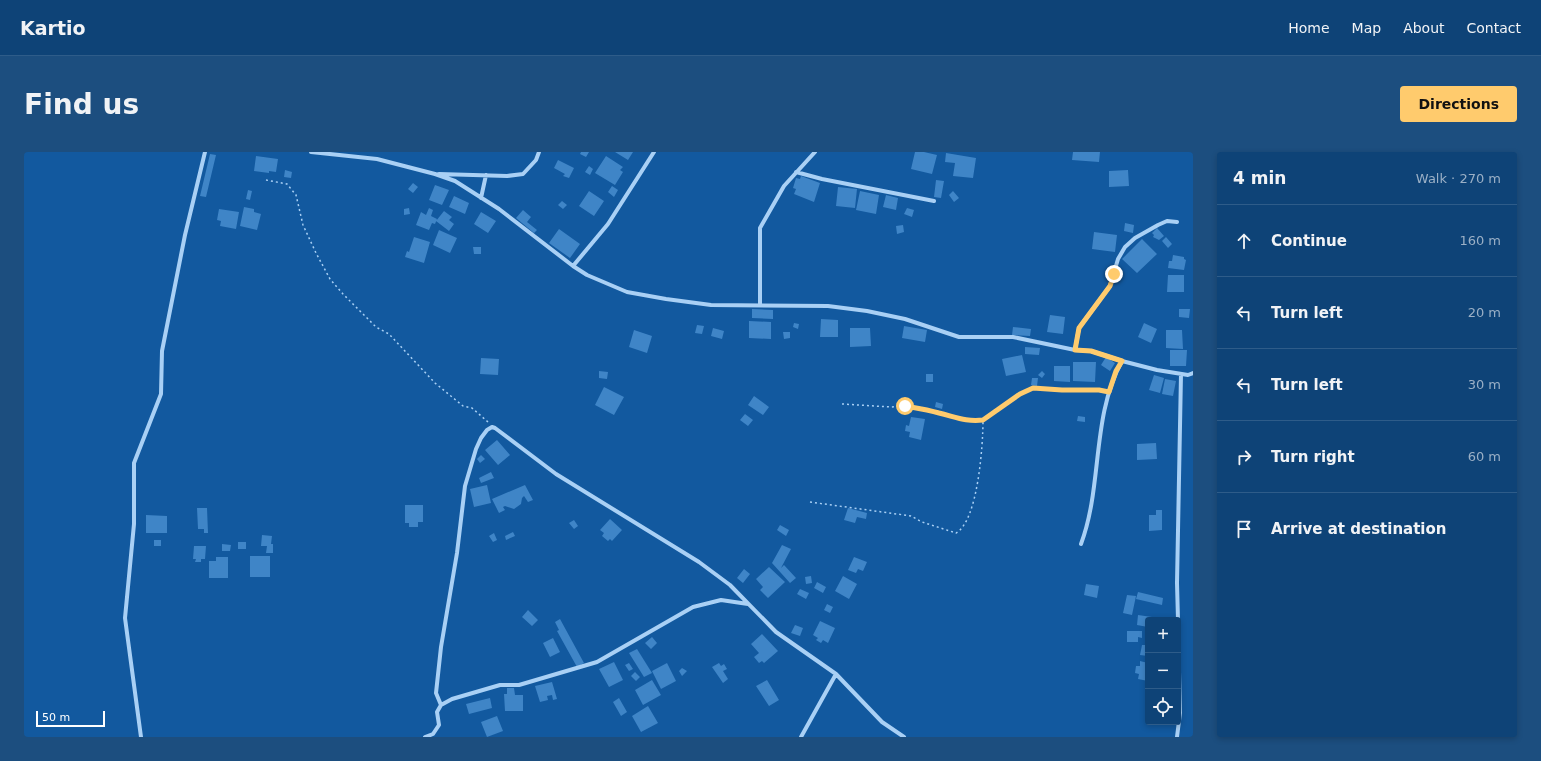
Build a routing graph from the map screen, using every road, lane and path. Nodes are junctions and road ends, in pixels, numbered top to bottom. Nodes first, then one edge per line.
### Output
1 (205, 152) edge
2 (311, 152) edge
3 (539, 152) edge
4 (654, 152) edge
5 (815, 152) edge
6 (796, 172) junction
7 (435, 174) junction
8 (486, 175) junction
9 (266, 180) dead end
10 (480, 198) junction
11 (934, 201) dead end
12 (1177, 222) dead end
13 (573, 266) junction
14 (760, 305) junction
15 (1075, 350) junction
16 (1122, 361) junction
17 (1193, 373) edge
18 (1181, 374) junction
19 (1109, 392) junction
20 (842, 404) dead end
21 (983, 420) junction
22 (492, 427) junction
23 (810, 502) dead end
24 (1081, 544) dead end
25 (748, 604) junction
26 (1178, 617) edge
27 (1179, 653) edge
28 (836, 674) junction
29 (441, 705) junction
30 (141, 737) edge
31 (425, 737) edge
32 (801, 737) edge
33 (904, 737) edge
34 (1177, 737) edge

1 - 30 street
2 - 7 street
3 - 8 street
4 - 13 street
5 - 6 street
6 - 11 street
6 - 14 street
7 - 8 street
7 - 10 street
8 - 10 street
9 - 22 path
10 - 13 street
12 - 15 street
13 - 14 street
14 - 15 street
15 - 16 street
16 - 18 street
16 - 19 street
17 - 18 street
18 - 26 street
19 - 21 path
19 - 24 street
20 - 21 path
21 - 23 path
22 - 25 street
22 - 29 street
25 - 28 street
25 - 29 street
27 - 34 street
28 - 32 street
28 - 33 street
29 - 31 street

